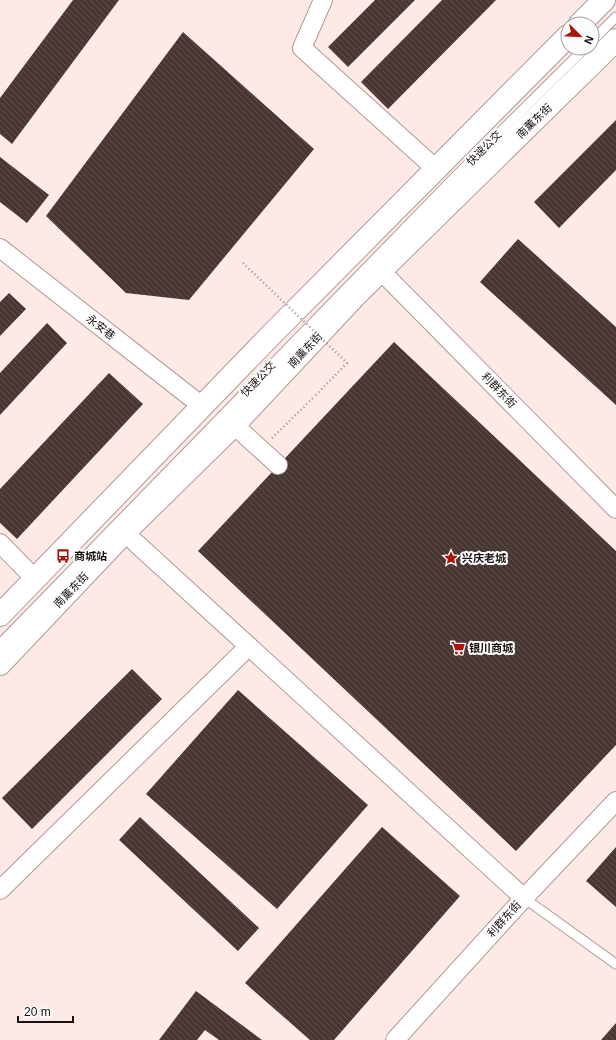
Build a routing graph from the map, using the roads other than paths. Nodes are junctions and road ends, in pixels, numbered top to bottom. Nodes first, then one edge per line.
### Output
1 (323, 0) edge
2 (604, 0) edge
3 (588, 16) edge
4 (616, 17) edge
5 (600, 33) edge
6 (616, 40) edge
7 (560, 44) edge
8 (577, 56) edge
9 (436, 169) junction
10 (0, 248) edge
11 (381, 271) junction
12 (202, 406) junction
13 (234, 425) junction
14 (278, 465) dead end
15 (616, 509) edge
16 (126, 532) junction
17 (0, 543) edge
18 (35, 579) junction
19 (0, 615) edge
20 (0, 644) edge
21 (249, 646) junction
22 (0, 664) edge
23 (616, 801) edge
24 (0, 890) edge
25 (524, 898) junction
26 (616, 964) edge
27 (395, 1040) edge

1 - 9 street
2 - 3 main road
4 - 5 lane
6 - 11 main road, 南薰东街
7 - 9 main road
8 - 20 lane, 快速公交
9 - 12 main road
10 - 12 street, 永安巷
11 - 13 main road, 南薰东街
11 - 15 street, 利群东街
12 - 18 main road
13 - 14 street
13 - 16 main road, 南薰东街
16 - 21 street
16 - 22 main road, 南薰东街
17 - 18 street
18 - 19 main road
21 - 24 street
21 - 25 street
23 - 25 street, 利群东街
25 - 26 lane
25 - 27 street, 利群东街

